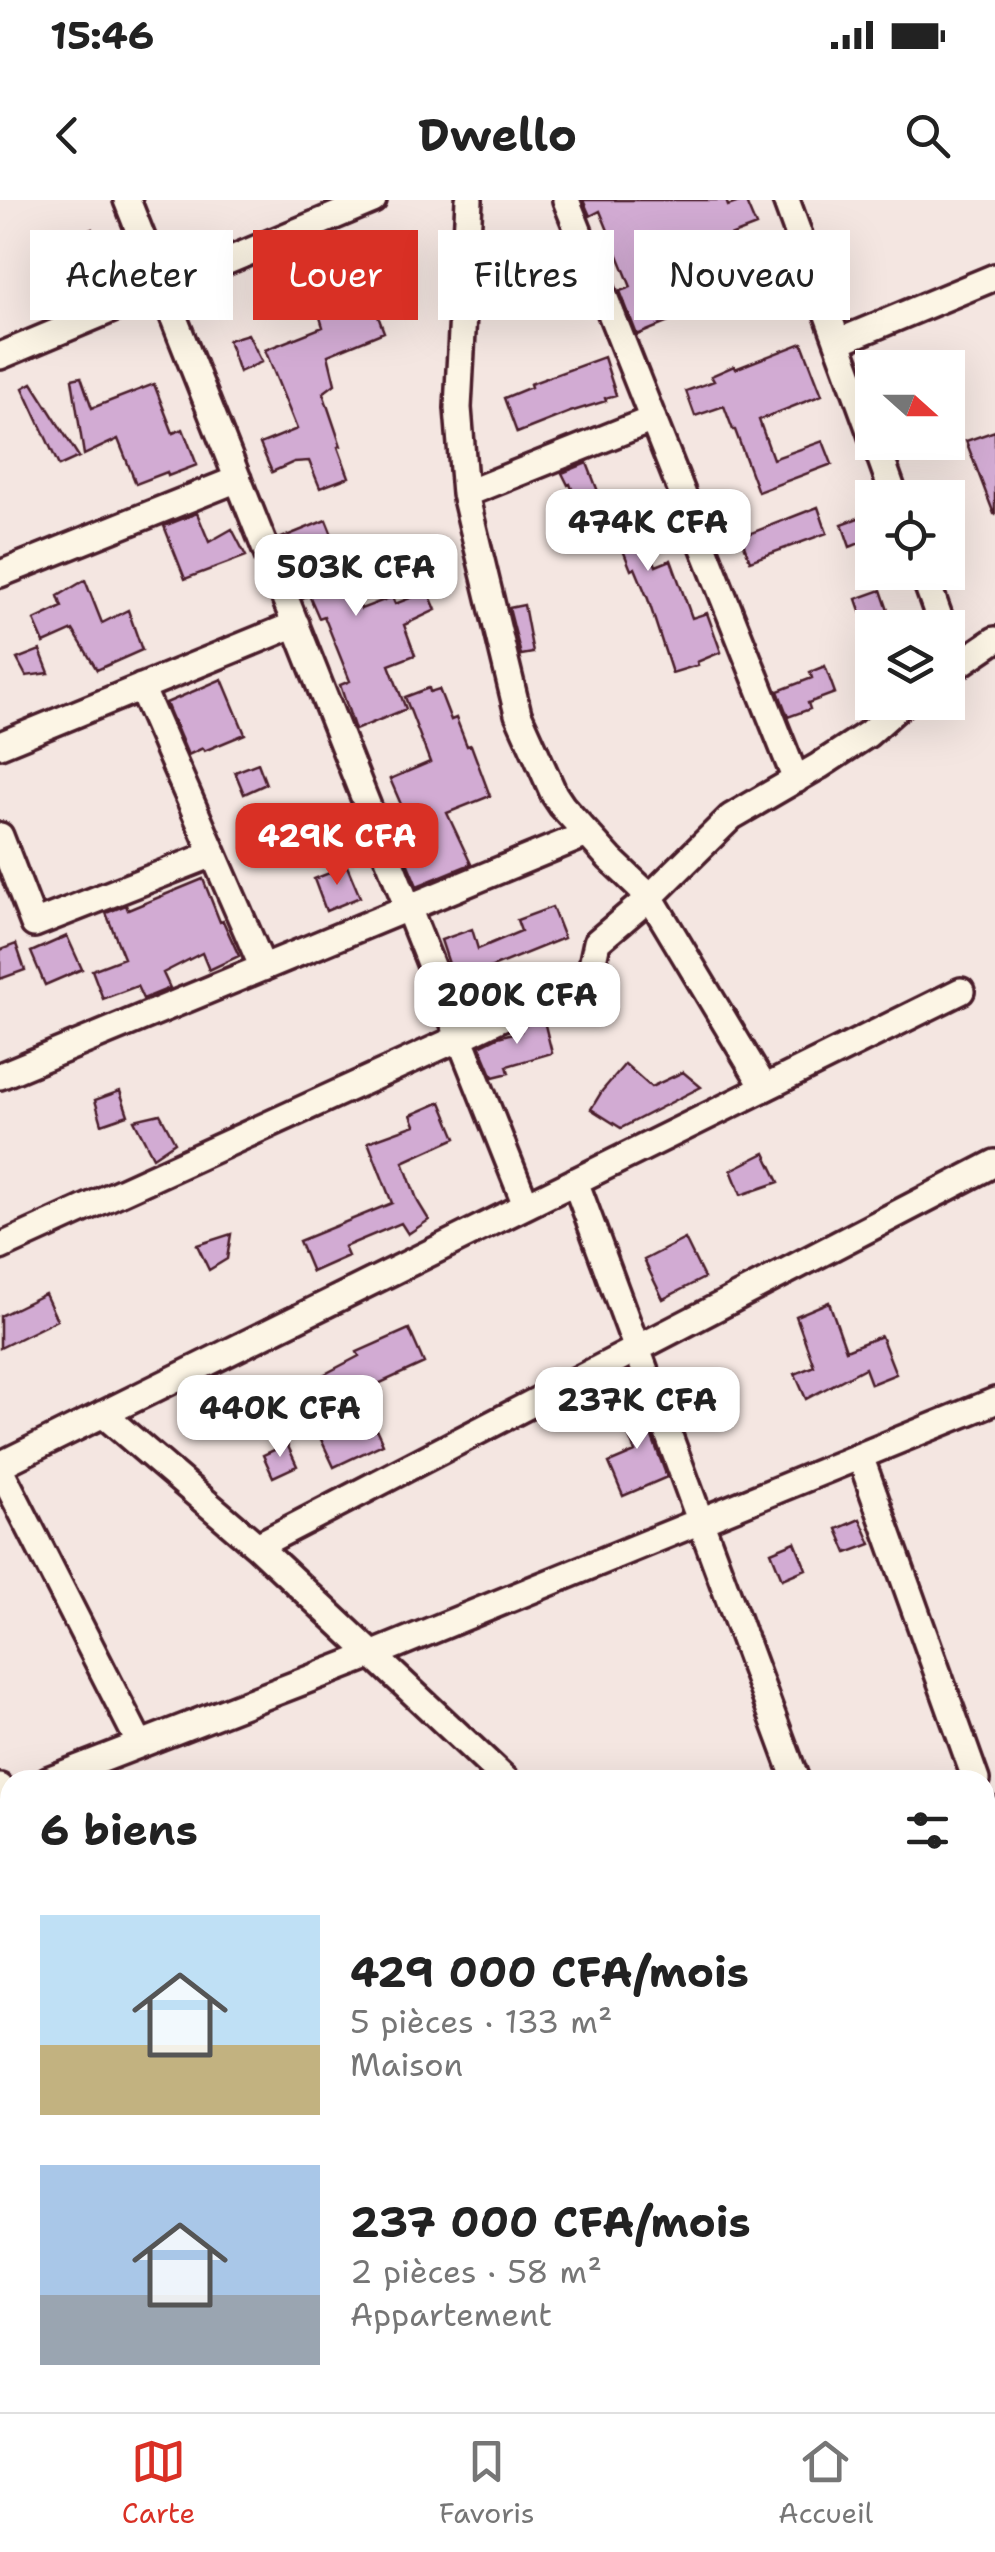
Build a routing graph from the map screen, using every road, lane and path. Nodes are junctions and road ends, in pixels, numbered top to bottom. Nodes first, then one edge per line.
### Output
1 (127, 200) edge
2 (373, 200) edge
3 (469, 200) edge
4 (566, 200) edge
5 (786, 200) edge
6 (139, 230) edge
7 (233, 258) edge
8 (995, 277) edge
9 (86, 320) edge
10 (175, 320) edge
11 (838, 342) junction
12 (0, 356) edge
13 (855, 388) edge
14 (653, 419) junction
15 (238, 480) junction
16 (465, 494) junction
17 (0, 574) edge
18 (296, 624) junction
19 (995, 640) edge
20 (965, 660) edge
21 (142, 688) junction
22 (884, 720) edge
23 (0, 744) edge
24 (796, 780) junction
25 (588, 834) junction
26 (0, 836) edge
27 (214, 854) junction
28 (650, 897) junction
29 (408, 908) junction
30 (262, 968) junction
31 (960, 990) dead end
32 (460, 1038) junction
33 (0, 1076) edge
34 (764, 1087) junction
35 (995, 1163) edge
36 (575, 1181) junction
37 (526, 1205) junction
38 (0, 1247) edge
39 (636, 1349) junction
40 (995, 1401) edge
41 (103, 1414) junction
42 (860, 1456) junction
43 (0, 1467) edge
44 (700, 1521) junction
45 (256, 1546) junction
46 (374, 1654) junction
47 (140, 1744) junction
48 (74, 1770) edge
49 (496, 1770) edge
50 (792, 1770) edge
51 (972, 1770) edge

1 - 6 street
2 - 7 street
3 - 16 street
4 - 14 street
5 - 11 street
8 - 11 street
9 - 12 street
10 - 15 street
11 - 13 street
14 - 16 street
14 - 24 street
15 - 17 street
15 - 18 street
16 - 25 street
18 - 21 street
18 - 29 street
19 - 20 street
21 - 23 street
21 - 27 street
22 - 24 street
24 - 28 street
25 - 28 street
25 - 29 street
26 - 27 street
27 - 30 street
28 - 32 street
28 - 34 street
29 - 30 street
29 - 32 street
30 - 33 street
31 - 34 street
32 - 37 street
32 - 38 street
34 - 36 street
35 - 39 street
36 - 37 street
36 - 39 street
37 - 41 street
39 - 44 street
39 - 45 street
40 - 42 street
41 - 43 street
41 - 45 street
42 - 44 street
42 - 51 street
43 - 47 street
44 - 46 street
44 - 50 street
45 - 46 street
46 - 47 street
46 - 49 street
47 - 48 street

